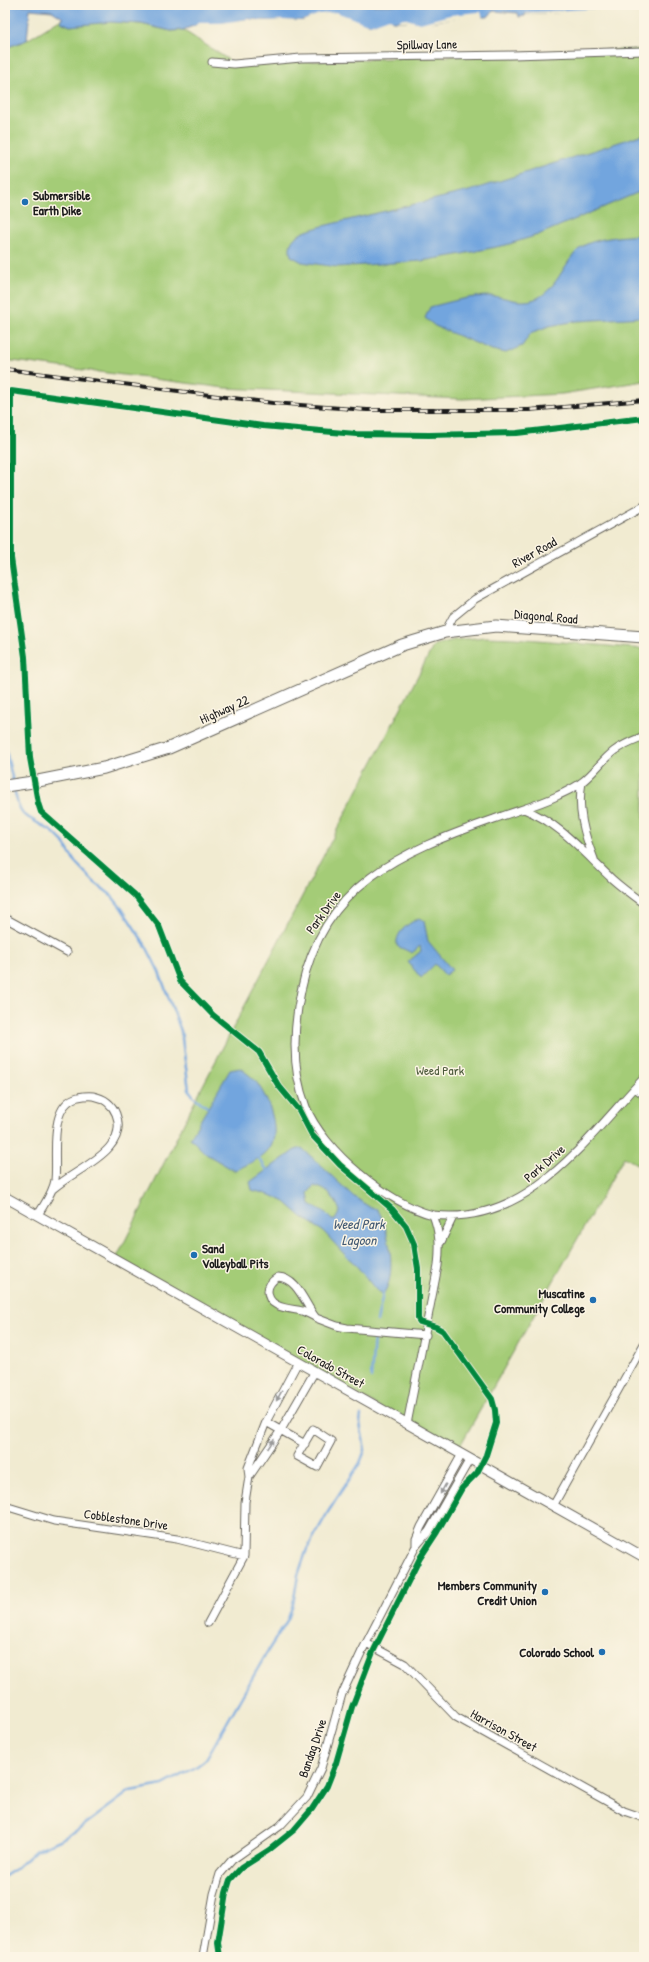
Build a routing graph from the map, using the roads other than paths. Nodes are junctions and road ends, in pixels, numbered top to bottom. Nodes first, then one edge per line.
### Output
1 (644, 51) edge
2 (212, 62) dead end
3 (644, 506) edge
4 (445, 632) junction
5 (644, 637) edge
6 (644, 736) edge
7 (582, 782) junction
8 (5, 786) edge
9 (524, 809) junction
10 (595, 862) junction
11 (644, 904) edge
12 (5, 918) edge
13 (67, 952) dead end
14 (644, 1078) edge
15 (635, 1088) junction
16 (644, 1095) edge
17 (53, 1189) junction
18 (5, 1197) edge
19 (38, 1215) junction
20 (433, 1215) junction
21 (454, 1217) junction
22 (441, 1244) junction
23 (316, 1318) junction
24 (426, 1335) junction
25 (644, 1344) edge
26 (298, 1362) junction
27 (314, 1371) junction
28 (266, 1422) junction
29 (407, 1424) junction
30 (281, 1430) junction
31 (305, 1444) junction
32 (466, 1457) junction
33 (249, 1476) junction
34 (5, 1506) edge
35 (553, 1506) junction
36 (244, 1556) junction
37 (644, 1557) edge
38 (208, 1623) dead end
39 (366, 1643) junction
40 (644, 1818) edge
41 (203, 1957) edge

1 - 2 street, Spillway Lane
3 - 4 street, River Road
4 - 5 main road, Diagonal Road
4 - 8 main road, Highway 22
6 - 7 street, Park Drive
7 - 9 street, Park Drive
7 - 10 street
9 - 10 street
9 - 20 street, Park Drive
10 - 11 street
12 - 13 street
14 - 15 street, Park Drive
15 - 16 street
15 - 21 street, Park Drive
17 - 17 street
17 - 19 street
18 - 19 street, Colorado Street
19 - 26 street, Colorado Street
20 - 21 street, Park Drive
20 - 22 street
21 - 22 street
22 - 24 street
23 - 23 street
23 - 24 street
24 - 29 street
25 - 35 street
26 - 27 street, Colorado Street
26 -> 28 street
27 - 29 street, Colorado Street
27 - 30 street
28 - 30 street
28 - 33 street
29 - 32 street, Colorado Street
30 - 31 street
33 -> 30 street
31 - 31 street
32 - 35 street, Colorado Street
32 - 39 street, Bandag Drive
33 - 36 street
34 - 36 street, Cobblestone Drive
35 - 37 street, Colorado Street
36 - 38 street
39 - 40 street, Harrison Street
39 - 41 street, Bandag Drive

